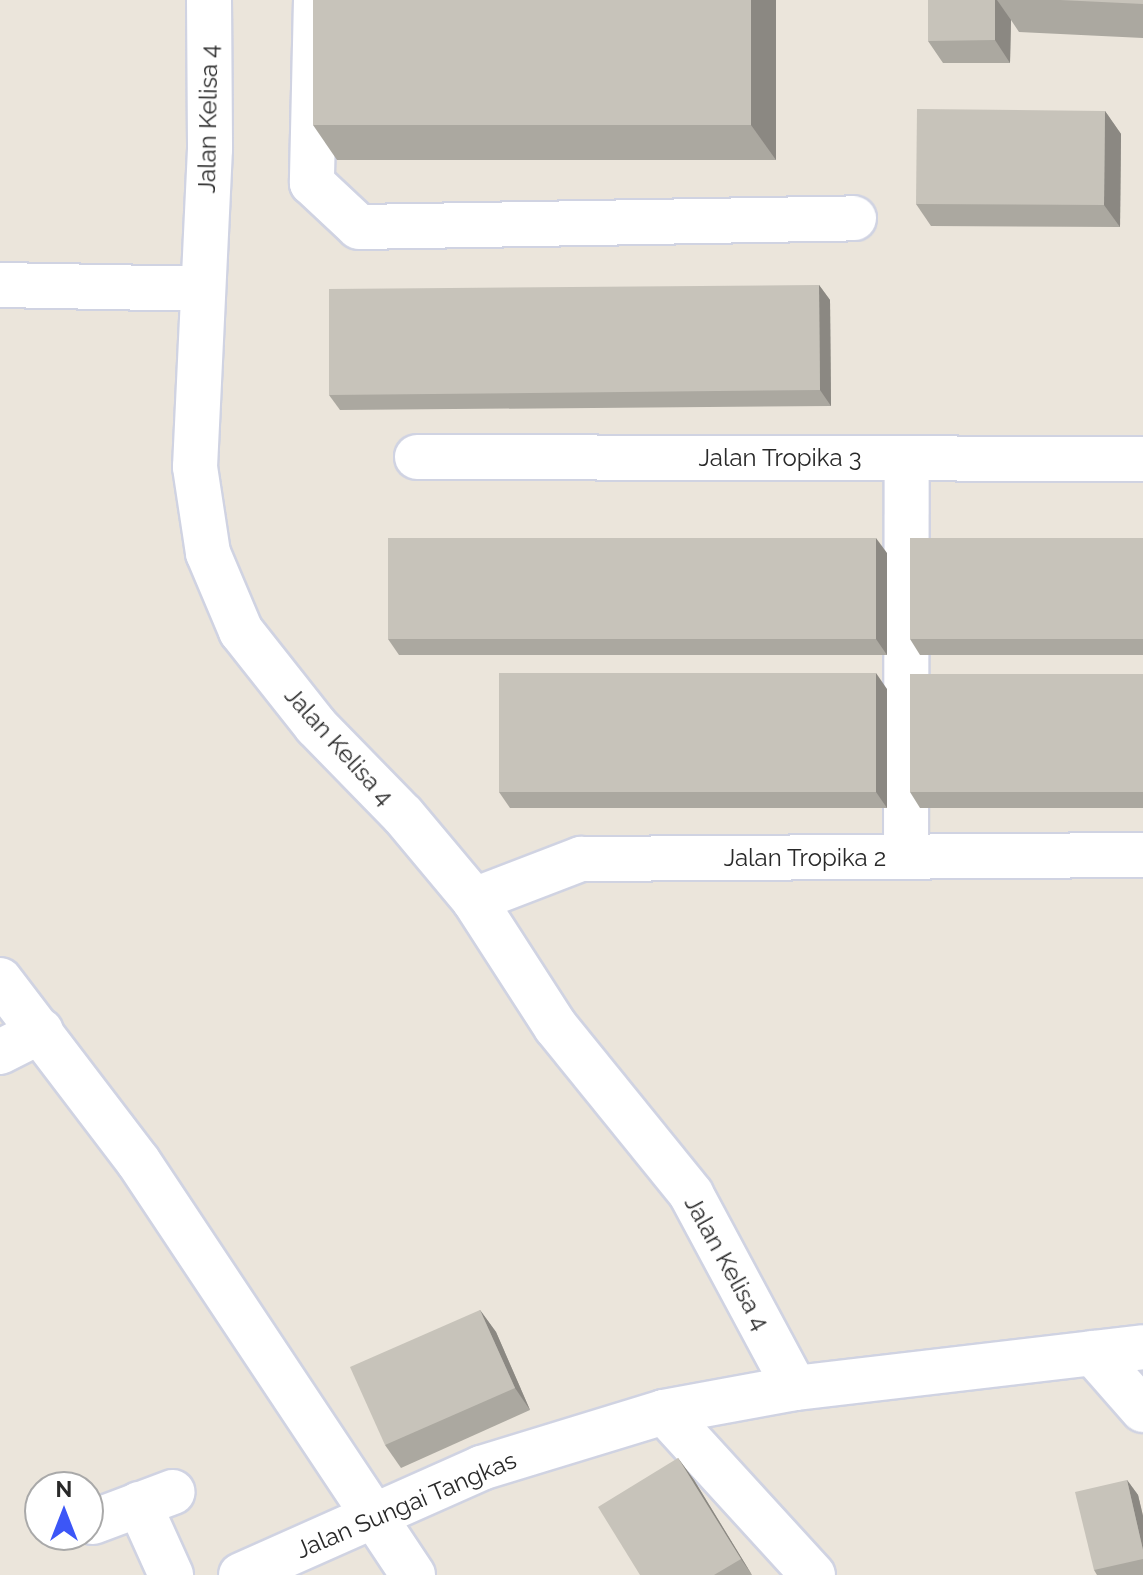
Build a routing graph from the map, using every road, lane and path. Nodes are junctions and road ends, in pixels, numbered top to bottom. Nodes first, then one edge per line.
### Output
1 (209, 0) edge
2 (316, 0) edge
3 (854, 218) dead end
4 (0, 285) edge
5 (203, 289) junction
6 (417, 457) dead end
7 (907, 459) junction
8 (1143, 459) edge
9 (1143, 855) edge
10 (906, 857) junction
11 (474, 900) junction
12 (0, 980) edge
13 (41, 1031) junction
14 (0, 1052) edge
15 (1143, 1347) edge
16 (1093, 1353) junction
17 (795, 1388) junction
18 (682, 1408) junction
19 (1143, 1410) edge
20 (376, 1514) junction
21 (104, 1518) edge
22 (171, 1575) edge
23 (241, 1575) edge
24 (413, 1575) edge
25 (813, 1575) edge

1 - 5 street, Jalan Kelisa 4
2 - 3 street
4 - 5 street
5 - 11 street, Jalan Kelisa 4
6 - 7 street, Jalan Tropika 3
7 - 8 street, Jalan Tropika 3
7 - 10 street
9 - 10 street, Jalan Tropika 2
10 - 11 street, Jalan Tropika 2
11 - 17 street, Jalan Kelisa 4
12 - 13 street
13 - 14 street
13 - 20 street
15 - 16 street, Jalan Sungai Tangkas
16 - 17 street, Jalan Sungai Tangkas
16 - 19 street
17 - 18 street, Jalan Sungai Tangkas
18 - 20 street, Jalan Sungai Tangkas
18 - 25 street
20 - 23 street, Jalan Sungai Tangkas
20 - 24 street
21 - 22 street

